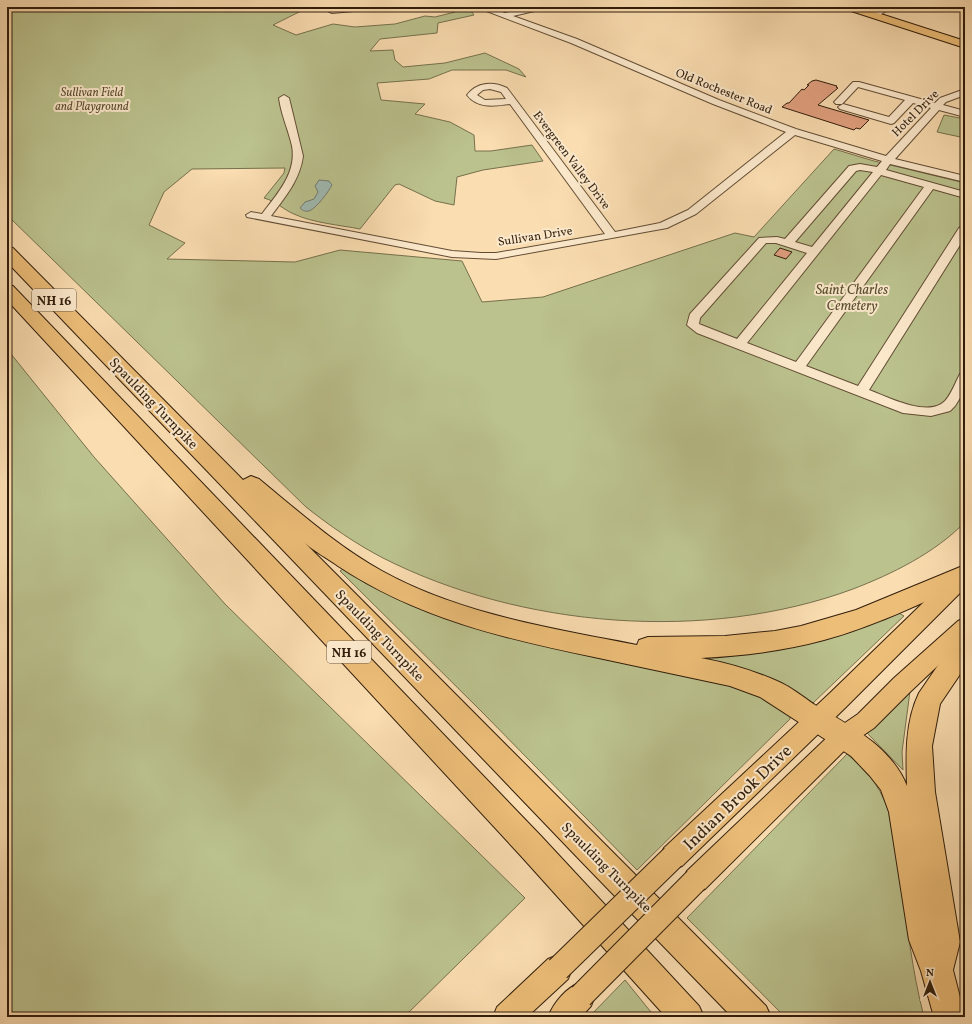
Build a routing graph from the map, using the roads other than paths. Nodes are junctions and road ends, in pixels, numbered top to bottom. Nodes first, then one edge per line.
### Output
1 (375, 7) edge
2 (480, 7) edge
3 (540, 7) edge
4 (849, 7) edge
5 (889, 7) edge
6 (332, 11) dead end
7 (873, 15) junction
8 (505, 16) junction
9 (965, 45) edge
10 (965, 92) edge
11 (284, 98) dead end
12 (911, 99) junction
13 (511, 101) dead end
14 (938, 105) junction
15 (965, 114) edge
16 (793, 131) junction
17 (888, 160) junction
18 (880, 171) junction
19 (965, 179) edge
20 (931, 185) junction
21 (965, 195) edge
22 (251, 215) dead end
23 (264, 217) junction
24 (965, 228) edge
25 (612, 235) junction
26 (788, 243) junction
27 (7, 252) edge
28 (814, 252) junction
29 (7, 290) edge
30 (739, 345) junction
31 (798, 368) junction
32 (965, 377) edge
33 (861, 392) junction
34 (210, 460) junction
35 (965, 574) edge
36 (965, 627) edge
37 (965, 646) edge
38 (603, 648) junction
39 (817, 719) junction
40 (844, 736) junction
41 (937, 970) junction
42 (507, 1017) edge
43 (562, 1017) edge
44 (688, 1017) edge
45 (755, 1017) edge
46 (950, 1017) edge

1 - 6 street
2 - 8 street, Old Rochester Road
3 - 8 street
4 - 7 main road
5 - 7 street
7 - 9 main road
8 - 16 street, Old Rochester Road
10 - 14 street, Hotel Drive
11 - 23 street
12 - 12 street
12 - 14 street
13 - 25 street, Evergreen Valley Drive
14 - 15 street
14 - 17 street, Hotel Drive
16 - 17 street, Old Rochester Road
16 - 25 street, Sullivan Drive
17 - 18 street, Hotel Drive
17 - 19 street, Old Rochester Road
18 - 20 street
18 - 26 street
18 - 28 street, Hotel Drive
20 - 21 street
20 - 31 street
22 - 23 street, Sullivan Drive
23 - 25 street, Sullivan Drive
24 - 33 street
26 - 28 street
26 - 30 street
27 - 34 highway, Spaulding Turnpike / NH 16
28 - 30 street, Hotel Drive
29 - 44 highway, Spaulding Turnpike / NH 16
30 - 31 street
31 - 33 street
32 - 33 street
34 - 38 highway
34 - 45 highway, Spaulding Turnpike / NH 16
35 - 38 highway
35 - 39 main road, Indian Brook Drive
36 - 40 main road, Indian Brook Drive
37 - 41 highway
38 - 39 highway
39 - 40 highway
39 - 42 main road, Indian Brook Drive, bridge
40 - 41 highway
40 - 43 main road, Indian Brook Drive, bridge
41 - 46 highway

